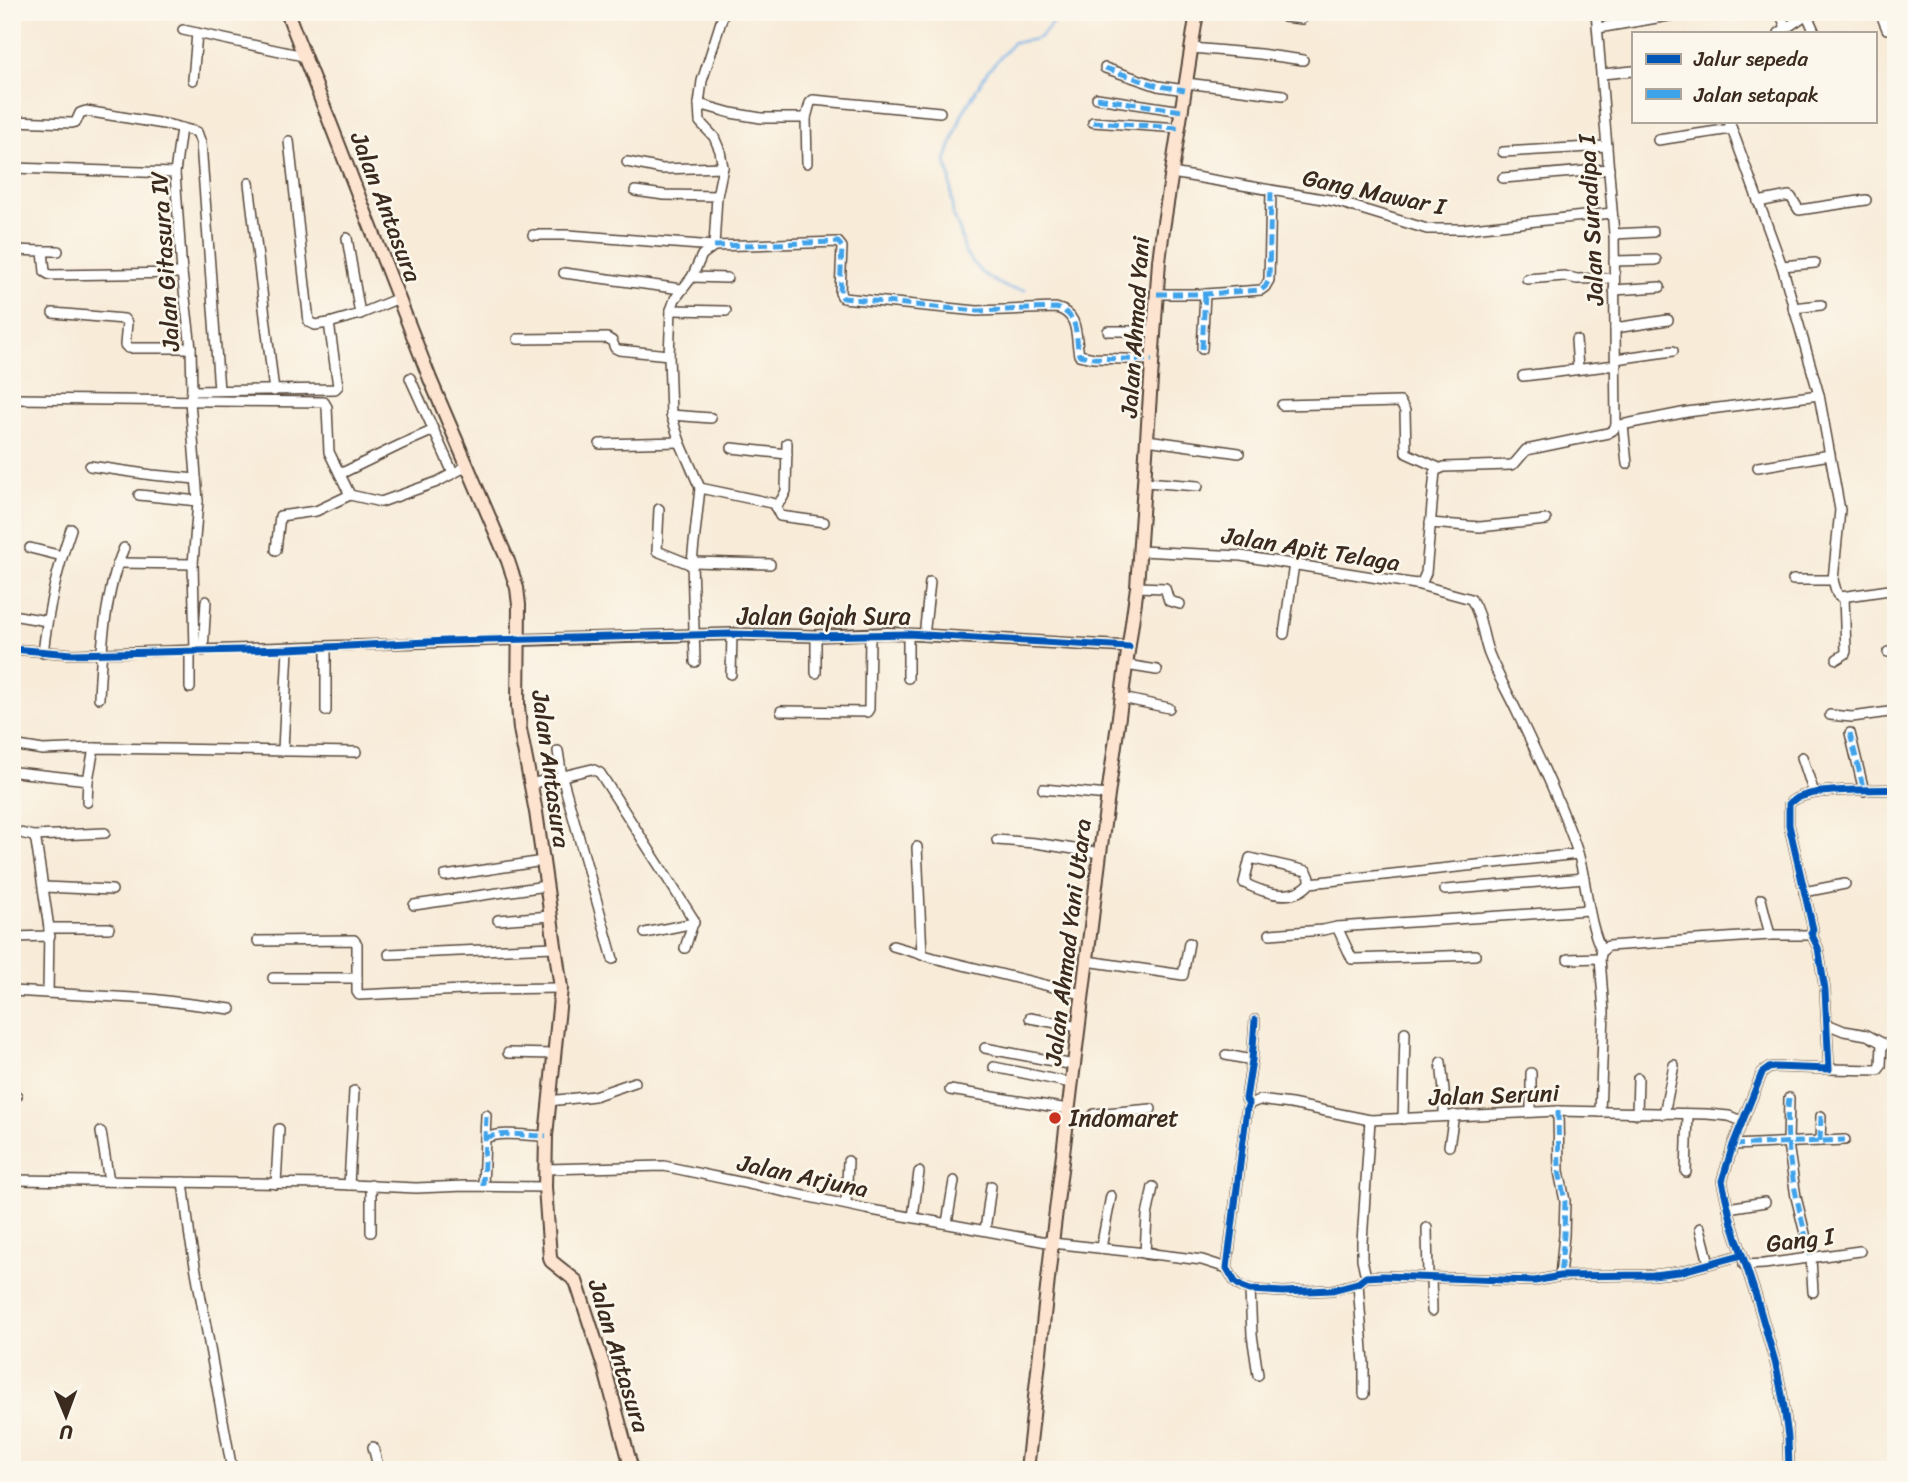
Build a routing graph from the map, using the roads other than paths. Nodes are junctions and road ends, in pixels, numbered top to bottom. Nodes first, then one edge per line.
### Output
1 (287, 12) edge
2 (724, 12) edge
3 (1198, 12) edge
4 (1280, 12) edge
5 (1597, 12) edge
6 (1692, 12) edge
7 (1780, 12) edge
8 (1880, 12) edge
9 (1808, 14) edge
10 (1302, 19) dead end
11 (1598, 28) junction
12 (1896, 28) edge
13 (183, 30) dead end
14 (1783, 31) edge
15 (1815, 32) edge
16 (197, 33) junction
17 (1192, 48) junction
18 (303, 56) junction
19 (1303, 60) dead end
20 (1105, 68) dead end
21 (1632, 72) edge
22 (1602, 74) junction
23 (193, 80) dead end
24 (1186, 86) junction
25 (1283, 95) dead end
26 (1097, 98) dead end
27 (699, 104) junction
28 (940, 111) dead end
29 (1182, 111) junction
30 (807, 118) junction
31 (12, 121) edge
32 (1093, 122) dead end
33 (1731, 123) edge
34 (181, 128) junction
35 (1179, 128) junction
36 (1658, 140) dead end
37 (289, 141) dead end
38 (1607, 146) junction
39 (1503, 152) dead end
40 (627, 162) dead end
41 (807, 163) dead end
42 (723, 167) junction
43 (12, 168) edge
44 (1609, 169) junction
45 (175, 173) junction
46 (1172, 173) junction
47 (1503, 178) dead end
48 (249, 183) dead end
49 (635, 191) dead end
50 (1271, 191) junction
51 (717, 196) junction
52 (1866, 200) dead end
53 (1758, 202) junction
54 (1612, 213) junction
55 (1653, 232) dead end
56 (1614, 234) junction
57 (533, 235) dead end
58 (347, 238) dead end
59 (714, 246) junction
60 (12, 250) edge
61 (43, 251) junction
62 (58, 251) dead end
63 (1656, 260) dead end
64 (1614, 261) junction
65 (1815, 263) dead end
66 (1782, 267) junction
67 (182, 273) junction
68 (564, 273) dead end
69 (692, 277) junction
70 (727, 278) dead end
71 (1614, 278) junction
72 (1527, 279) dead end
73 (1660, 287) dead end
74 (681, 289) junction
75 (1614, 290) junction
76 (1157, 294) junction
77 (1205, 294) junction
78 (399, 298) junction
79 (1821, 305) dead end
80 (1793, 308) junction
81 (671, 310) junction
82 (726, 311) dead end
83 (53, 313) dead end
84 (360, 314) junction
85 (1668, 320) dead end
86 (329, 323) junction
87 (1615, 328) junction
88 (1108, 331) dead end
89 (1154, 331) junction
90 (518, 339) dead end
91 (1576, 340) dead end
92 (191, 348) junction
93 (1202, 349) dead end
94 (1672, 351) dead end
95 (669, 355) junction
96 (1152, 360) junction
97 (1616, 362) junction
98 (1578, 369) junction
99 (1523, 376) dead end
100 (410, 378) dead end
101 (219, 390) junction
102 (274, 391) junction
103 (1819, 395) junction
104 (191, 396) junction
105 (12, 399) edge
106 (1282, 405) dead end
107 (671, 415) junction
108 (711, 418) dead end
109 (1619, 425) junction
110 (434, 430) junction
111 (1147, 440) junction
112 (680, 442) junction
113 (787, 443) dead end
114 (600, 444) dead end
115 (732, 448) dead end
116 (787, 453) junction
117 (1239, 453) dead end
118 (1830, 455) junction
119 (1627, 464) dead end
120 (90, 466) dead end
121 (467, 466) junction
122 (1758, 467) dead end
123 (1439, 468) junction
124 (453, 473) junction
125 (340, 474) junction
126 (197, 479) junction
127 (1145, 482) junction
128 (1198, 486) dead end
129 (700, 488) junction
130 (139, 495) dead end
131 (351, 495) junction
132 (198, 501) junction
133 (775, 507) junction
134 (659, 509) dead end
135 (1546, 520) dead end
136 (824, 522) dead end
137 (1430, 523) junction
138 (71, 529) dead end
139 (30, 548) dead end
140 (124, 548) dead end
141 (276, 550) dead end
142 (1140, 551) junction
143 (62, 555) junction
144 (118, 563) junction
145 (692, 563) junction
146 (193, 564) junction
147 (770, 564) dead end
148 (1294, 564) junction
149 (1793, 580) dead end
150 (1833, 580) junction
151 (930, 582) dead end
152 (1416, 584) junction
153 (1137, 587) junction
154 (1896, 589) edge
155 (1840, 596) junction
156 (206, 601) dead end
157 (1180, 604) dead end
158 (12, 615) edge
159 (47, 621) junction
160 (870, 633) junction
161 (732, 634) junction
162 (908, 634) junction
163 (1284, 634) dead end
164 (694, 635) junction
165 (817, 636) junction
166 (924, 636) junction
167 (519, 640) junction
168 (326, 647) junction
169 (1129, 647) junction
170 (12, 649) edge
171 (288, 649) junction
172 (196, 650) junction
173 (43, 653) junction
174 (101, 653) junction
175 (1838, 659) dead end
176 (695, 662) dead end
177 (1126, 665) junction
178 (1157, 670) dead end
179 (816, 673) dead end
180 (731, 674) dead end
181 (908, 678) dead end
182 (190, 688) dead end
183 (99, 698) dead end
184 (1122, 698) junction
185 (1169, 708) dead end
186 (326, 711) dead end
187 (781, 711) dead end
188 (1896, 711) edge
189 (1830, 715) dead end
190 (1850, 733) dead end
191 (12, 745) edge
192 (94, 748) junction
193 (283, 750) junction
194 (558, 751) dead end
195 (356, 752) dead end
196 (1802, 757) dead end
197 (15, 772) dead end
198 (562, 777) junction
199 (88, 780) junction
200 (530, 784) junction
201 (1043, 789) dead end
202 (1896, 789) edge
203 (1864, 791) junction
204 (1814, 793) junction
205 (1108, 795) junction
206 (88, 802) dead end
207 (12, 831) edge
208 (105, 833) dead end
209 (33, 836) junction
210 (997, 840) dead end
211 (917, 847) dead end
212 (1100, 853) junction
213 (1578, 854) junction
214 (543, 861) junction
215 (445, 876) dead end
216 (1584, 878) junction
217 (1310, 883) junction
218 (1844, 884) dead end
219 (546, 886) junction
220 (44, 887) junction
221 (112, 890) dead end
222 (1445, 890) dead end
223 (1804, 892) junction
224 (1761, 899) dead end
225 (414, 905) dead end
226 (1589, 911) junction
227 (551, 916) junction
228 (498, 920) dead end
229 (694, 923) junction
230 (1338, 927) junction
231 (109, 928) dead end
232 (50, 932) junction
233 (645, 933) dead end
234 (1811, 933) junction
235 (1270, 934) dead end
236 (1770, 936) junction
237 (12, 937) edge
238 (258, 941) dead end
239 (1189, 943) dead end
240 (893, 946) dead end
241 (554, 947) junction
242 (685, 948) dead end
243 (388, 954) dead end
244 (1601, 954) junction
245 (922, 955) junction
246 (1475, 955) dead end
247 (613, 959) dead end
248 (1568, 959) dead end
249 (1087, 961) junction
250 (273, 978) dead end
251 (357, 978) junction
252 (561, 988) junction
253 (12, 991) edge
254 (47, 993) junction
255 (1083, 994) junction
256 (231, 1009) dead end
257 (1030, 1018) dead end
258 (1255, 1020) dead end
259 (1828, 1024) junction
260 (1078, 1027) junction
261 (1405, 1032) dead end
262 (1882, 1043) junction
263 (1896, 1044) edge
264 (985, 1048) dead end
265 (508, 1053) dead end
266 (554, 1054) junction
267 (1226, 1055) dead end
268 (1252, 1060) junction
269 (1440, 1062) dead end
270 (1074, 1065) junction
271 (1674, 1065) dead end
272 (994, 1068) dead end
273 (1829, 1069) junction
274 (1531, 1073) dead end
275 (1638, 1078) dead end
276 (635, 1082) dead end
277 (1072, 1083) junction
278 (950, 1090) dead end
279 (354, 1091) dead end
280 (1789, 1098) dead end
281 (549, 1101) junction
282 (1249, 1104) junction
283 (1068, 1109) junction
284 (1151, 1110) dead end
285 (1558, 1111) junction
286 (1531, 1112) junction
287 (1600, 1112) junction
288 (1094, 1114) dead end
289 (1637, 1114) junction
290 (1664, 1114) junction
291 (1688, 1114) junction
292 (486, 1115) dead end
293 (1449, 1116) junction
294 (1821, 1116) dead end
295 (1370, 1119) junction
296 (1403, 1119) junction
297 (1742, 1121) junction
298 (279, 1129) dead end
299 (101, 1132) dead end
300 (546, 1136) junction
301 (485, 1138) junction
302 (1845, 1140) dead end
303 (1819, 1141) junction
304 (1788, 1144) junction
305 (1449, 1146) dead end
306 (1732, 1146) junction
307 (848, 1160) dead end
308 (546, 1169) junction
309 (919, 1172) dead end
310 (1686, 1172) dead end
311 (12, 1180) edge
312 (108, 1181) junction
313 (954, 1181) dead end
314 (183, 1182) junction
315 (276, 1184) junction
316 (349, 1185) junction
317 (371, 1185) junction
318 (484, 1186) junction
319 (991, 1186) dead end
320 (545, 1187) junction
321 (1153, 1187) dead end
322 (1111, 1196) dead end
323 (1765, 1202) dead end
324 (846, 1205) junction
325 (1728, 1208) junction
326 (913, 1217) junction
327 (947, 1223) junction
328 (1427, 1228) dead end
329 (1700, 1228) dead end
330 (985, 1230) junction
331 (371, 1232) dead end
332 (1052, 1243) junction
333 (1101, 1248) junction
334 (1860, 1251) dead end
335 (1149, 1253) junction
336 (1741, 1255) junction
337 (1811, 1258) junction
338 (1709, 1263) junction
339 (1744, 1265) junction
340 (1227, 1268) junction
341 (1560, 1276) junction
342 (1429, 1278) junction
343 (1362, 1280) junction
344 (1250, 1290) junction
345 (1813, 1292) dead end
346 (1432, 1311) dead end
347 (1258, 1375) dead end
348 (1364, 1394) dead end
349 (373, 1447) dead end
350 (232, 1470) edge
351 (379, 1470) edge
352 (632, 1470) edge
353 (1027, 1470) edge
354 (1789, 1470) edge

1 - 18 main road, Jalan Antasura
2 - 27 street
3 - 17 main road, Jalan Ahmad Yani
4 - 10 street
5 - 11 street, Jalan Suradipa I
6 - 11 street
7 - 14 street
8 - 12 street
9 - 14 street
9 - 15 street
11 - 22 street, Jalan Suradipa I
13 - 16 street
16 - 18 street
16 - 23 street
17 - 19 street
17 - 24 main road, Jalan Ahmad Yani
18 - 78 main road, Jalan Antasura
20 - 24 street
21 - 22 street
22 - 38 street, Jalan Suradipa I
24 - 25 street
24 - 29 main road, Jalan Ahmad Yani
26 - 29 street
27 - 30 street
27 - 42 street
28 - 30 street
29 - 35 main road, Jalan Ahmad Yani
30 - 41 street
31 - 34 street
32 - 35 street
33 - 36 street
33 - 53 street
34 - 45 street, Jalan Gitasura IV
34 - 101 street
35 - 46 main road, Jalan Ahmad Yani
37 - 86 street
38 - 39 street
38 - 44 street, Jalan Suradipa I
40 - 42 street
42 - 51 street
43 - 45 street
44 - 47 street
44 - 54 street, Jalan Suradipa I
45 - 67 street, Jalan Gitasura IV
46 - 50 street, Gang Mawar I
46 - 76 main road, Jalan Ahmad Yani
48 - 102 street
49 - 51 street
50 - 54 street, Gang Mawar I
50 - 77 street
51 - 59 street
52 - 53 street
53 - 66 street
54 - 56 street, Jalan Suradipa I
55 - 56 street
56 - 64 street, Jalan Suradipa I
57 - 59 street
58 - 84 street
59 - 69 street
59 - 96 street
60 - 61 street
61 - 62 street
61 - 67 street
63 - 64 street
64 - 71 street, Jalan Suradipa I
65 - 66 street
66 - 80 street
67 - 92 street, Jalan Gitasura IV
68 - 74 street
69 - 70 street
69 - 74 street
71 - 72 street
71 - 75 street, Jalan Suradipa I
73 - 75 street
74 - 81 street
75 - 87 street, Jalan Suradipa I
76 - 77 street
76 - 89 main road, Jalan Ahmad Yani
77 - 93 street
78 - 84 street
78 - 121 main road, Jalan Antasura
79 - 80 street
80 - 103 street
81 - 82 street
81 - 95 street
83 - 92 street
84 - 86 street
85 - 87 street
86 - 102 street
87 - 97 street, Jalan Suradipa I
88 - 89 street
89 - 96 main road, Jalan Ahmad Yani
90 - 95 street
91 - 98 street
92 - 104 street, Jalan Gitasura IV
94 - 97 street
95 - 107 street
96 - 111 main road, Jalan Ahmad Yani
97 - 98 street
97 - 109 street, Jalan Suradipa I
98 - 99 street
100 - 110 street
101 - 102 street
101 - 104 street
103 - 109 street
103 - 118 street
104 - 105 street
104 - 125 street
104 - 126 street, Jalan Gitasura IV
106 - 123 street
107 - 108 street
107 - 112 street
109 - 119 street, Jalan Suradipa I
109 - 123 street
110 - 124 street
110 - 125 street
111 - 117 street
111 - 127 main road, Jalan Ahmad Yani
112 - 114 street
112 - 129 street
113 - 116 street
115 - 116 street
116 - 133 street
118 - 122 street
118 - 150 street
120 - 126 street
121 - 124 street
121 - 167 main road, Jalan Antasura
123 - 137 street, Jalan Apit Telaga
124 - 131 street
125 - 131 street
126 - 132 street, Jalan Gitasura IV
127 - 128 street
127 - 142 main road, Jalan Ahmad Yani
129 - 133 street
129 - 145 street
130 - 132 street
131 - 141 street
132 - 146 street, Jalan Gitasura IV
133 - 136 street
134 - 145 street
135 - 137 street
137 - 152 street, Jalan Apit Telaga
138 - 143 street
139 - 143 street
140 - 144 street
142 - 148 street, Jalan Apit Telaga
142 - 153 main road, Jalan Ahmad Yani
143 - 159 street
144 - 146 street
144 - 174 street
145 - 147 street
145 - 164 street
146 - 172 street, Jalan Gitasura IV
148 - 152 street, Jalan Apit Telaga
148 - 163 street
149 - 150 street
150 - 155 street
151 - 166 street
152 - 213 street
153 - 157 street
153 - 169 main road, Jalan Ahmad Yani
154 - 155 street
155 - 175 street
156 - 172 street
158 - 159 street
159 - 173 street
160 - 162 street, Jalan Gajah Sura
160 - 165 street, Jalan Gajah Sura
160 - 187 street
161 - 164 street, Jalan Gajah Sura
161 - 165 street, Jalan Gajah Sura
161 - 180 street
162 - 166 street, Jalan Gajah Sura
162 - 181 street
164 - 167 street, Jalan Gajah Sura
164 - 176 street
165 - 179 street
166 - 169 street, Jalan Gajah Sura
167 - 168 street
167 - 200 main road, Jalan Antasura
168 - 171 street
168 - 186 street
169 - 177 main road, Jalan Ahmad Yani Utara
170 - 173 street
171 - 172 street
171 - 193 street
172 - 174 street
172 - 182 street
173 - 174 street
174 - 183 street
177 - 178 street
177 - 184 main road, Jalan Ahmad Yani Utara
184 - 185 street
184 - 205 main road, Jalan Ahmad Yani Utara
188 - 189 street
190 - 203 street
191 - 192 street
192 - 193 street
192 - 199 street
193 - 195 street
194 - 198 street
196 - 204 street
197 - 199 street
198 - 200 street
198 - 229 street
198 - 247 street
199 - 206 street
200 - 214 main road, Jalan Antasura
201 - 205 street
202 - 203 street
203 - 204 street
204 - 223 street
205 - 212 main road, Jalan Ahmad Yani Utara
207 - 209 street
208 - 209 street
209 - 220 street
210 - 212 street
211 - 245 street
212 - 249 main road, Jalan Ahmad Yani Utara
213 - 216 street
213 - 217 street
214 - 215 street
214 - 219 main road, Jalan Antasura
216 - 222 street
216 - 226 street
217 - 217 street
218 - 223 street
219 - 225 street
219 - 227 main road, Jalan Antasura
220 - 221 street
220 - 232 street
223 - 234 street
224 - 236 street
226 - 230 street
226 - 244 street
227 - 228 street
227 - 241 main road, Jalan Antasura
229 - 233 street
229 - 242 street
230 - 235 street
230 - 246 street
231 - 232 street
232 - 237 street
232 - 254 street
234 - 236 street
234 - 259 street
236 - 244 street
238 - 251 street
239 - 249 street
240 - 245 street
241 - 243 street
241 - 252 main road, Jalan Antasura
244 - 248 street
244 - 287 street
245 - 255 street
249 - 255 main road, Jalan Ahmad Yani Utara
250 - 251 street
251 - 252 street
252 - 266 main road, Jalan Antasura
253 - 254 street
254 - 256 street
255 - 260 main road, Jalan Ahmad Yani Utara
257 - 260 street
258 - 268 street
259 - 262 street
259 - 273 street
260 - 270 main road, Jalan Ahmad Yani Utara
261 - 296 street
262 - 263 street
262 - 273 street
264 - 270 street
265 - 266 street
266 - 281 main road, Jalan Antasura
267 - 268 street
268 - 282 street
269 - 293 street
270 - 277 main road, Jalan Ahmad Yani Utara
271 - 290 street
272 - 277 street
273 - 297 street
274 - 286 street
275 - 289 street
276 - 281 street
277 - 283 main road, Jalan Ahmad Yani Utara
278 - 283 street
279 - 316 street
280 - 304 street
281 - 300 main road, Jalan Antasura
282 - 295 street, Jalan Seruni
282 - 340 street
283 - 332 main road, Jalan Ahmad Yani Utara
284 - 288 street
285 - 286 street, Jalan Seruni
285 - 287 street, Jalan Seruni
285 - 341 street
286 - 293 street, Jalan Seruni
287 - 289 street, Jalan Seruni
289 - 290 street, Jalan Seruni
290 - 291 street, Jalan Seruni
291 - 297 street, Jalan Seruni
291 - 310 street
292 - 301 street
293 - 296 street, Jalan Seruni
293 - 305 street
294 - 303 street
295 - 296 street, Jalan Seruni
295 - 343 street
297 - 306 street
298 - 315 street
299 - 312 street
300 - 301 street
300 - 308 main road, Jalan Antasura
301 - 318 street
302 - 303 street
303 - 304 street
304 - 306 street
304 - 337 street
306 - 325 street
307 - 324 street
308 - 320 main road, Jalan Antasura
308 - 324 street, Jalan Arjuna
309 - 326 street
311 - 312 street
312 - 314 street
313 - 327 street
314 - 315 street
314 - 350 street
315 - 316 street
316 - 317 street
317 - 318 street
317 - 331 street
318 - 320 street
319 - 330 street
320 - 352 main road, Jalan Antasura
321 - 335 street
322 - 333 street
323 - 325 street
324 - 326 street, Jalan Arjuna
325 - 336 street
326 - 327 street, Jalan Arjuna
327 - 330 street, Jalan Arjuna
328 - 342 street
329 - 338 street
330 - 332 street, Jalan Arjuna
332 - 333 street, Jalan Arjuna
332 - 353 main road, Jalan Ahmad Yani Utara
333 - 335 street, Jalan Arjuna
334 - 337 street, Gang I
335 - 340 street, Jalan Arjuna
336 - 338 street
336 - 339 street
337 - 339 street, Gang I
337 - 345 street
338 - 341 street
339 - 354 street
340 - 344 street
341 - 342 street
342 - 343 street
342 - 346 street
343 - 344 street
343 - 348 street
344 - 347 street
349 - 351 street

